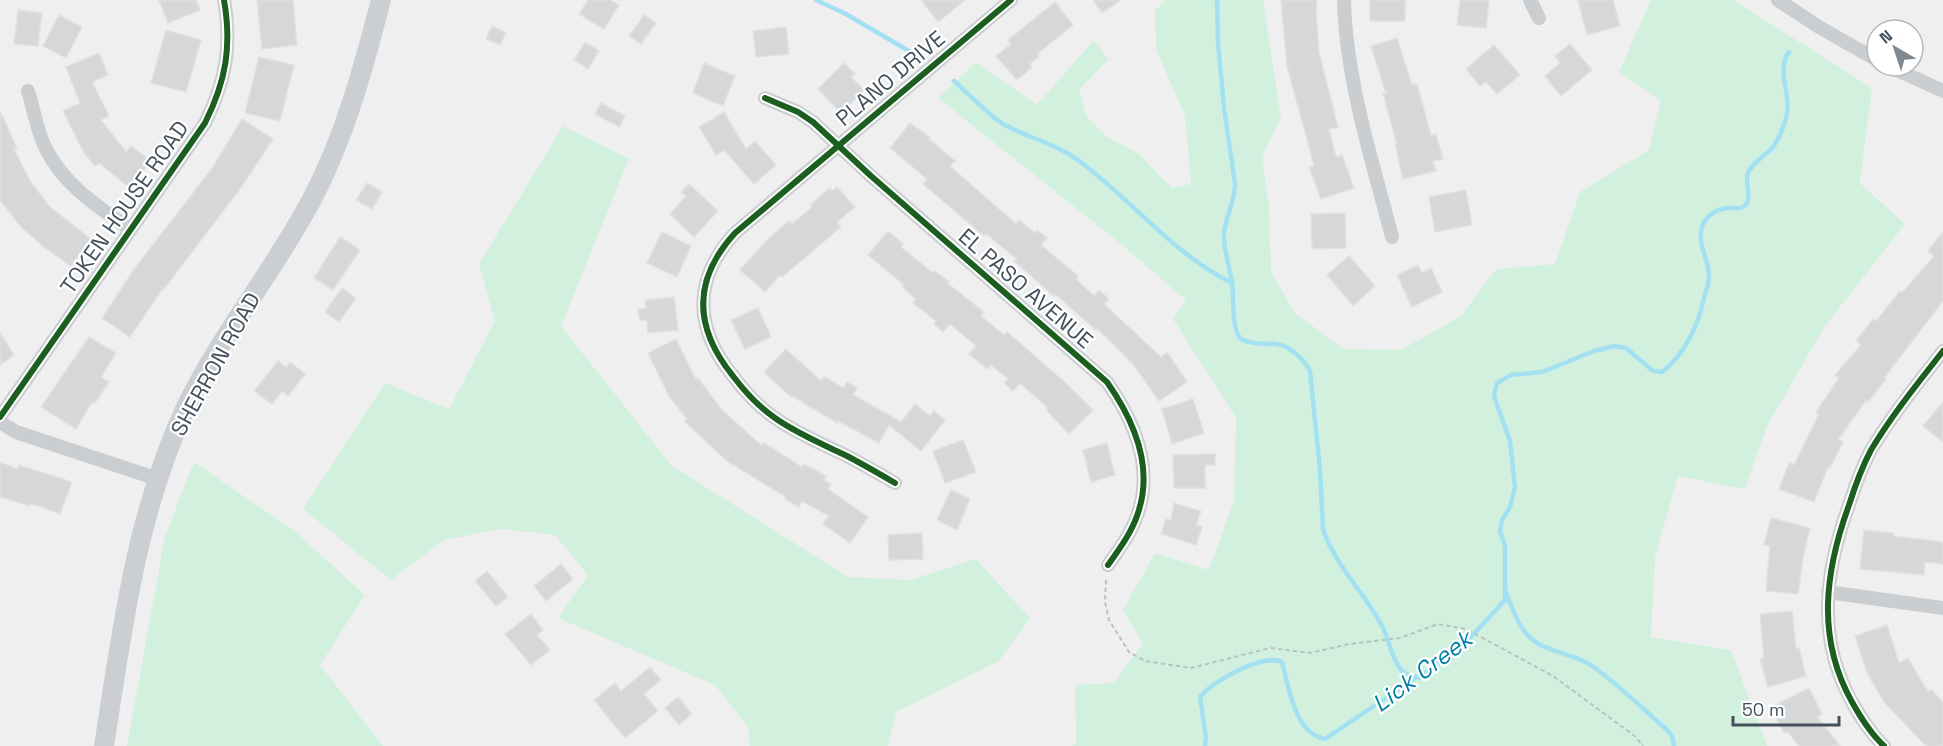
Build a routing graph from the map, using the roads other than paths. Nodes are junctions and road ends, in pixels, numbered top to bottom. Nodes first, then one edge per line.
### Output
1 (224, 0) edge
2 (381, 0) edge
3 (1011, 0) edge
4 (1344, 0) edge
5 (1530, 0) edge
6 (1778, 0) edge
7 (1539, 18) dead end
8 (1865, 53) edge
9 (1914, 78) edge
10 (28, 91) dead end
11 (1943, 91) edge
12 (765, 98) dead end
13 (838, 146) junction
14 (130, 229) junction
15 (1392, 237) dead end
16 (1940, 360) edge
17 (0, 417) edge
18 (0, 422) edge
19 (158, 479) junction
20 (895, 483) dead end
21 (1108, 565) road end
22 (1828, 592) junction
23 (1943, 608) edge
24 (104, 746) edge
25 (1884, 746) edge

1 - 14 street, TOKEN HOUSE ROAD
2 - 19 main road, SHERRON ROAD
3 - 13 street, PLANO DRIVE
4 - 15 street
5 - 7 street
6 - 8 street
9 - 11 street
10 - 14 street
12 - 13 street, EL PASO AVENUE
13 - 20 street, PLANO DRIVE
13 - 21 street, EL PASO AVENUE
14 - 17 street, TOKEN HOUSE ROAD
16 - 22 street
18 - 19 street
19 - 24 main road, SHERRON ROAD
22 - 23 street
22 - 25 street

